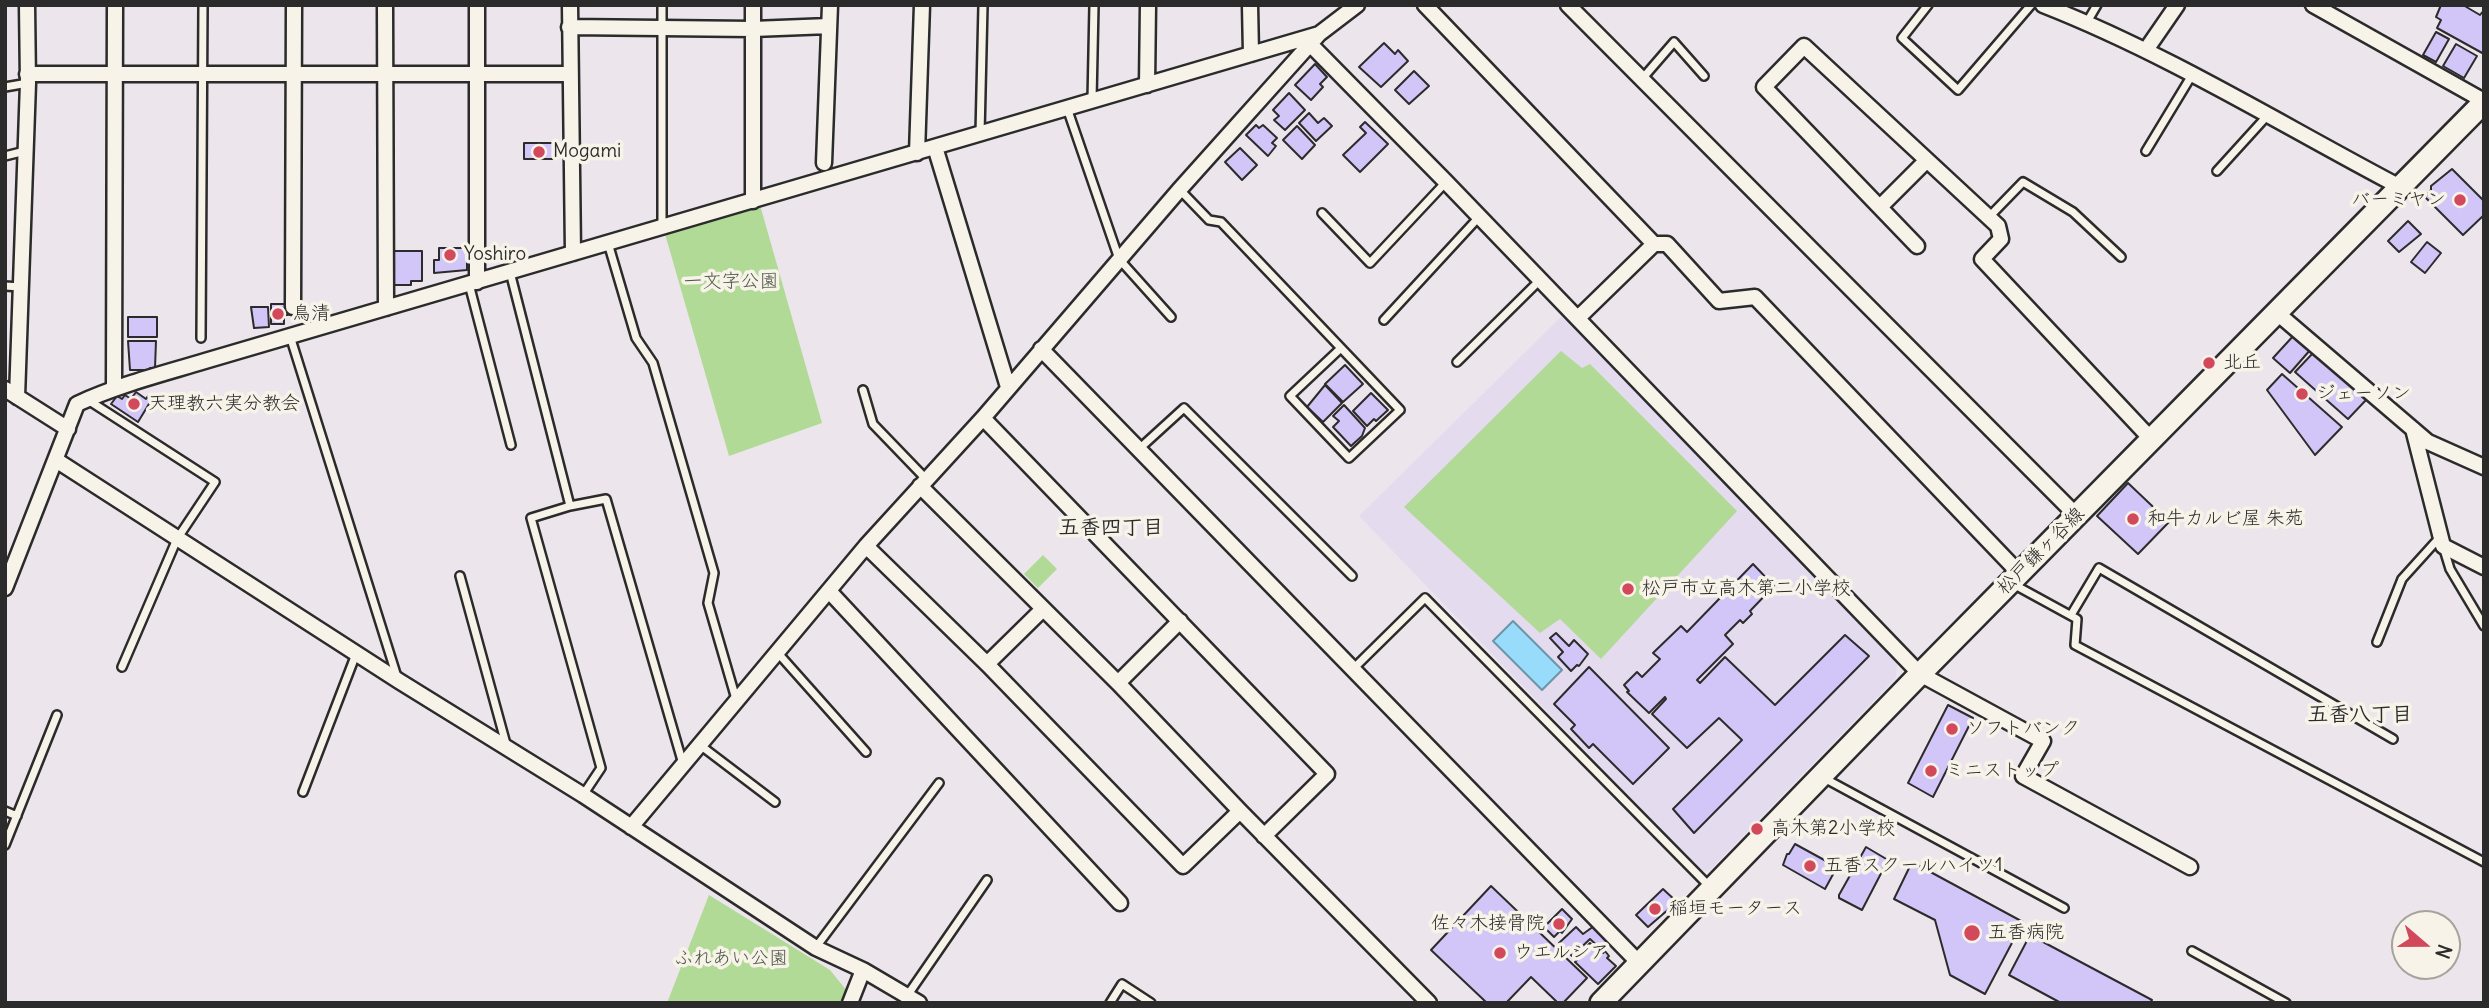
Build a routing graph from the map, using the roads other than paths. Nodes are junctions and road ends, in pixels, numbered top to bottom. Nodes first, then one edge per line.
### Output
1 (27, 5) edge
2 (115, 5) edge
3 (203, 5) edge
4 (294, 5) edge
5 (384, 5) edge
6 (477, 5) edge
7 (570, 5) edge
8 (662, 5) edge
9 (753, 5) edge
10 (830, 5) edge
11 (922, 5) edge
12 (983, 5) edge
13 (1094, 5) edge
14 (1148, 5) edge
15 (1250, 5) edge
16 (1357, 5) edge
17 (1425, 5) edge
18 (1568, 5) edge
19 (1928, 5) edge
20 (2031, 5) edge
21 (2043, 5) edge
22 (2097, 5) edge
23 (2177, 5) edge
24 (2313, 5) edge
25 (2087, 22) junction
26 (829, 26) junction
27 (569, 27) junction
28 (662, 28) junction
29 (753, 29) junction
30 (1315, 39) junction
31 (2146, 50) junction
32 (1251, 54) junction
33 (115, 74) junction
34 (203, 74) junction
35 (384, 74) junction
36 (477, 74) junction
37 (294, 75) junction
38 (569, 75) junction
39 (2192, 75) junction
40 (1704, 76) dead end
41 (27, 79) junction
42 (1642, 79) junction
43 (1147, 85) junction
44 (5, 87) edge
45 (1092, 101) junction
46 (2484, 102) edge
47 (1067, 108) junction
48 (2267, 116) junction
49 (980, 134) junction
50 (934, 147) junction
51 (26, 151) junction
52 (2147, 151) dead end
53 (916, 153) junction
54 (5, 156) edge
55 (1927, 160) junction
56 (824, 163) dead end
57 (2217, 171) dead end
58 (1446, 182) junction
59 (2400, 187) junction
60 (1180, 190) junction
61 (753, 201) junction
62 (1880, 207) junction
63 (1322, 213) dead end
64 (1479, 217) junction
65 (1989, 217) junction
66 (662, 227) junction
67 (608, 243) junction
68 (1654, 244) junction
69 (1917, 246) dead end
70 (573, 253) junction
71 (2121, 257) dead end
72 (1119, 259) junction
73 (510, 272) junction
74 (1540, 279) junction
75 (473, 283) junction
76 (5, 286) edge
77 (21, 287) junction
78 (293, 307) dead end
79 (386, 308) junction
80 (2276, 312) junction
81 (1171, 317) dead end
82 (1578, 318) junction
83 (1384, 320) dead end
84 (290, 336) junction
85 (201, 338) dead end
86 (1341, 348) junction
87 (1041, 349) junction
88 (1457, 362) dead end
89 (1008, 387) junction
90 (114, 389) junction
91 (863, 390) dead end
92 (11, 393) edge
93 (87, 400) junction
94 (983, 418) junction
95 (68, 429) junction
96 (2413, 429) junction
97 (2151, 439) junction
98 (512, 445) dead end
99 (1139, 450) junction
100 (56, 460) junction
101 (2484, 467) edge
102 (923, 483) junction
103 (570, 506) junction
104 (2076, 515) junction
105 (177, 539) junction
106 (2441, 541) junction
107 (866, 546) junction
108 (2484, 567) edge
109 (460, 576) dead end
110 (1352, 576) dead end
111 (2014, 578) junction
112 (5, 588) edge
113 (829, 591) junction
114 (1043, 609) junction
115 (2071, 615) junction
116 (1180, 621) junction
117 (2484, 626) edge
118 (2377, 642) dead end
119 (777, 652) junction
120 (356, 654) junction
121 (987, 664) junction
122 (122, 667) dead end
123 (1353, 669) junction
124 (1920, 674) junction
125 (399, 681) junction
126 (1118, 683) junction
127 (736, 700) junction
128 (57, 715) dead end
129 (2393, 739) dead end
130 (700, 744) junction
131 (507, 748) junction
132 (866, 752) dead end
133 (683, 765) junction
134 (1820, 776) junction
135 (939, 783) dead end
136 (303, 792) dead end
137 (583, 795) junction
138 (775, 802) dead end
139 (5, 811) edge
140 (1240, 811) junction
141 (17, 816) junction
142 (631, 827) junction
143 (1264, 835) junction
144 (5, 845) edge
145 (2484, 862) edge
146 (2190, 867) dead end
147 (987, 880) dead end
148 (1712, 889) junction
149 (1120, 903) dead end
150 (2064, 908) dead end
151 (816, 948) junction
152 (2192, 951) dead end
153 (1639, 962) junction
154 (863, 970) junction
155 (913, 999) edge
156 (850, 1003) edge
157 (1110, 1003) edge
158 (1151, 1003) edge
159 (1429, 1003) edge
160 (1601, 1003) edge
161 (2286, 1003) edge

1 - 41 street
2 - 33 street
3 - 34 lane
4 - 37 street
5 - 35 street
6 - 36 street
7 - 27 street
8 - 28 lane
9 - 29 street
10 - 26 street
11 - 53 street
12 - 49 lane
13 - 45 lane
14 - 43 street
15 - 32 street
16 - 30 street
17 - 68 street
18 - 42 street
19 - 20 lane
21 - 25 street
22 - 25 lane
23 - 31 street
24 - 46 street
25 - 31 street
26 - 29 street
26 - 56 street
27 - 28 street
27 - 38 street
28 - 29 street
28 - 66 lane
29 - 61 street
30 - 32 street
30 - 58 street
30 - 60 street
31 - 39 street
32 - 43 street
33 - 34 street
33 - 41 street
33 - 90 street
34 - 37 street
34 - 85 lane
35 - 36 street
35 - 37 street
35 - 79 street
36 - 38 street
36 - 75 street
37 - 78 street
38 - 70 street
39 - 48 street
39 - 52 lane
40 - 42 lane
41 - 44 lane
41 - 51 street
42 - 104 street
43 - 45 street
45 - 47 street
46 - 59 main road, 松戸鎌ヶ谷線
47 - 49 street
47 - 72 lane
48 - 57 lane
48 - 59 street
49 - 50 street
50 - 53 street
50 - 89 street
51 - 54 lane
51 - 77 street
53 - 61 street
55 - 62 street
55 - 62 street
55 - 65 street
58 - 63 lane
58 - 64 street
59 - 80 main road, 松戸鎌ヶ谷線
60 - 72 street
60 - 86 lane
61 - 66 street
62 - 69 street
64 - 74 street
64 - 83 lane
65 - 71 lane
65 - 97 street
66 - 67 street
67 - 70 street
67 - 127 lane
68 - 82 street
68 - 111 street
70 - 73 street
72 - 81 lane
72 - 87 street
73 - 75 street
73 - 103 lane
74 - 82 street
74 - 88 lane
75 - 79 street
75 - 98 lane
76 - 77 lane
77 - 92 street
79 - 84 street
80 - 96 street
80 - 97 main road, 松戸鎌ヶ谷線
82 - 124 street
84 - 90 street
84 - 125 lane
86 - 86 lane
87 - 89 street
87 - 99 street
89 - 94 street
90 - 93 street
91 - 102 lane
92 - 95 street
93 - 95 street
93 - 105 lane
94 - 102 street
94 - 116 street
95 - 100 street
96 - 101 street
96 - 106 street
97 - 104 main road, 松戸鎌ヶ谷線
99 - 110 lane
99 - 123 street
100 - 105 street
100 - 112 street
102 - 107 street
102 - 114 street
103 - 133 lane
103 - 137 lane
104 - 111 main road, 松戸鎌ヶ谷線
105 - 120 street
105 - 122 lane
106 - 108 street
106 - 117 lane
106 - 118 lane
107 - 113 street
107 - 121 street
109 - 131 lane
111 - 115 lane
111 - 124 main road, 松戸鎌ヶ谷線
113 - 119 street
113 - 149 street
114 - 121 street
114 - 126 street
115 - 129 lane
115 - 145 lane
116 - 126 street
116 - 143 street
119 - 127 street
119 - 132 lane
120 - 125 street
120 - 136 lane
121 - 140 street
123 - 148 lane
123 - 153 street
124 - 134 main road, 松戸鎌ヶ谷線
124 - 146 street
125 - 131 street
126 - 140 street
127 - 130 street
128 - 141 lane
130 - 133 street
130 - 138 lane
131 - 137 street
133 - 142 street
134 - 148 main road, 松戸鎌ヶ谷線
134 - 150 lane
135 - 151 lane
137 - 142 street
139 - 141 lane
140 - 143 street
141 - 144 lane
142 - 151 street
143 - 159 street
147 - 155 lane
148 - 153 main road, 松戸鎌ヶ谷線
151 - 154 street
152 - 161 lane
153 - 160 main road, 松戸鎌ヶ谷線
154 - 155 street
154 - 156 street
157 - 158 lane

